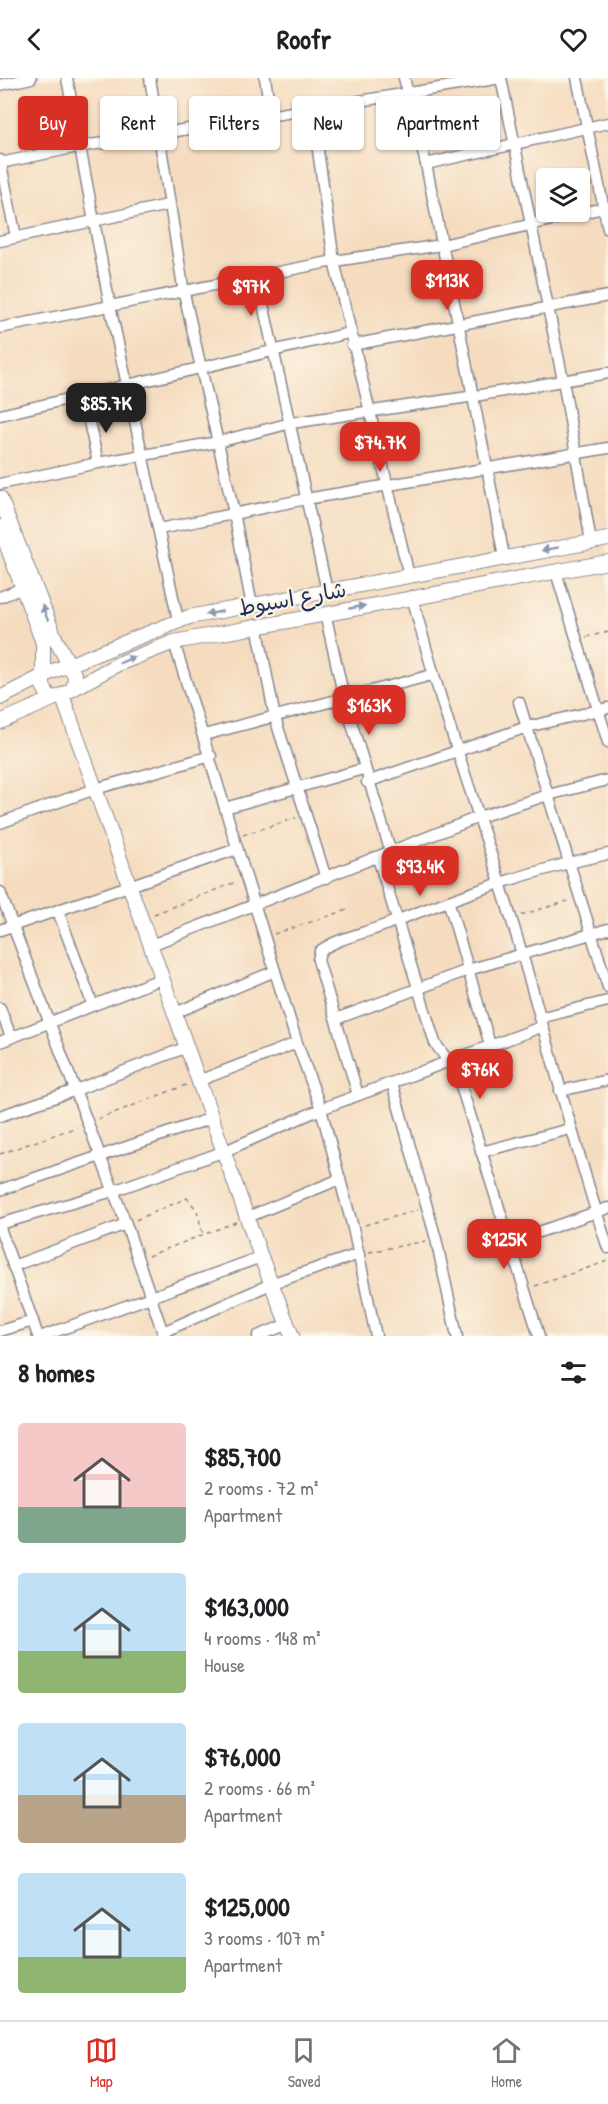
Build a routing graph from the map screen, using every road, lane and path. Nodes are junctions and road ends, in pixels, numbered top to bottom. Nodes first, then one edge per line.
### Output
1 (31, 78) edge
2 (67, 78) edge
3 (150, 78) edge
4 (265, 78) edge
5 (404, 78) edge
6 (501, 78) edge
7 (578, 78) edge
8 (462, 81) edge
9 (0, 85) edge
10 (408, 95) junction
11 (70, 96) edge
12 (153, 96) edge
13 (267, 96) edge
14 (364, 101) edge
15 (608, 123) edge
16 (587, 126) junction
17 (512, 144) junction
18 (62, 150) edge
19 (79, 150) edge
20 (161, 150) edge
21 (318, 150) edge
22 (0, 162) edge
23 (426, 164) junction
24 (168, 205) junction
25 (606, 208) edge
26 (93, 221) junction
27 (530, 223) junction
28 (608, 229) edge
29 (16, 237) junction
30 (0, 241) edge
31 (442, 245) junction
32 (334, 261) junction
33 (257, 277) junction
34 (184, 293) junction
35 (608, 296) edge
36 (110, 306) junction
37 (548, 306) junction
38 (457, 324) junction
39 (0, 328) edge
40 (349, 333) junction
41 (352, 345) junction
42 (273, 351) junction
43 (201, 369) junction
44 (608, 372) edge
45 (563, 380) junction
46 (128, 384) junction
47 (83, 394) junction
48 (475, 396) junction
49 (370, 412) junction
50 (0, 415) edge
51 (291, 423) junction
52 (218, 442) junction
53 (608, 448) edge
54 (142, 455) junction
55 (575, 455) junction
56 (98, 463) junction
57 (488, 470) junction
58 (0, 484) edge
59 (388, 486) junction
60 (0, 498) edge
61 (306, 499) junction
62 (234, 513) junction
63 (0, 527) edge
64 (159, 529) junction
65 (608, 539) edge
66 (591, 542) junction
67 (3, 545) edge
68 (504, 557) junction
69 (608, 562) edge
70 (462, 566) junction
71 (556, 572) junction
72 (409, 576) junction
73 (468, 587) junction
74 (23, 588) junction
75 (327, 591) junction
76 (412, 596) junction
77 (0, 597) edge
78 (252, 606) junction
79 (326, 613) junction
80 (178, 620) junction
81 (257, 625) junction
82 (608, 632) edge
83 (576, 639) junction
84 (49, 640) junction
85 (174, 642) junction
86 (69, 665) junction
87 (432, 675) junction
88 (42, 678) junction
89 (75, 686) junction
90 (56, 697) junction
91 (0, 698) edge
92 (344, 698) junction
93 (519, 702) dead end
94 (603, 709) edge
95 (275, 718) junction
96 (0, 722) edge
97 (527, 727) junction
98 (204, 735) junction
99 (608, 742) edge
100 (456, 751) junction
101 (211, 756) junction
102 (363, 769) junction
103 (608, 780) edge
104 (367, 782) junction
105 (296, 787) junction
106 (95, 789) junction
107 (548, 795) junction
108 (225, 808) junction
109 (305, 815) junction
110 (479, 817) junction
111 (0, 823) edge
112 (234, 838) junction
113 (237, 849) junction
114 (391, 853) junction
115 (608, 854) edge
116 (378, 858) junction
117 (568, 862) junction
118 (246, 878) junction
119 (326, 878) junction
120 (500, 884) junction
121 (130, 885) junction
122 (0, 892) edge
123 (581, 897) junction
124 (449, 903) junction
125 (254, 905) junction
126 (347, 910) dead end
127 (58, 911) junction
128 (141, 918) junction
129 (511, 918) junction
130 (399, 919) junction
131 (12, 926) junction
132 (608, 929) edge
133 (0, 930) edge
134 (592, 933) junction
135 (266, 937) junction
136 (151, 945) junction
137 (522, 954) junction
138 (275, 970) junction
139 (468, 970) junction
140 (163, 978) junction
141 (608, 987) edge
142 (419, 988) junction
143 (608, 1001) edge
144 (92, 1003) junction
145 (0, 1008) edge
146 (175, 1012) junction
147 (336, 1019) junction
148 (49, 1021) junction
149 (540, 1023) junction
150 (11, 1037) junction
151 (0, 1042) edge
152 (297, 1043) junction
153 (490, 1045) junction
154 (187, 1047) junction
155 (451, 1062) junction
156 (608, 1080) edge
157 (198, 1081) junction
158 (392, 1083) junction
159 (76, 1090) junction
160 (560, 1090) junction
161 (358, 1095) junction
162 (321, 1109) junction
163 (0, 1116) edge
164 (212, 1118) junction
165 (88, 1124) junction
166 (570, 1129) junction
167 (225, 1151) junction
168 (481, 1152) junction
169 (0, 1154) edge
170 (99, 1157) junction
171 (340, 1179) junction
172 (0, 1190) edge
173 (113, 1191) junction
174 (428, 1208) junction
175 (608, 1208) edge
176 (596, 1212) junction
177 (248, 1217) junction
178 (126, 1224) junction
179 (0, 1226) edge
180 (352, 1228) junction
181 (204, 1236) junction
182 (436, 1239) junction
183 (510, 1242) junction
184 (608, 1248) edge
185 (359, 1254) junction
186 (261, 1257) junction
187 (139, 1259) junction
188 (608, 1261) edge
189 (13, 1266) junction
190 (273, 1283) junction
191 (525, 1290) junction
192 (151, 1296) junction
193 (33, 1322) junction
194 (0, 1330) edge
195 (290, 1330) edge
196 (164, 1334) edge
197 (38, 1336) edge
198 (43, 1336) edge
199 (258, 1336) edge
200 (376, 1336) edge
201 (457, 1336) edge
202 (539, 1336) edge

1 - 9 street
2 - 11 street
3 - 12 street
4 - 13 street
5 - 10 street
6 - 8 street
6 - 17 street
7 - 16 street
8 - 10 street
10 - 14 street
10 - 23 street
15 - 16 street
16 - 17 street
16 - 25 street
17 - 23 street
17 - 27 street
18 - 22 street
19 - 26 street
20 - 24 street
21 - 32 street
22 - 29 street
23 - 31 street
24 - 26 street
24 - 34 street
25 - 27 street
25 - 28 street
26 - 29 street
26 - 36 street
27 - 31 street
27 - 37 street
29 - 30 street
31 - 32 street
31 - 38 street
32 - 33 street
32 - 40 street
33 - 34 street
33 - 42 street
34 - 36 street
34 - 43 street
35 - 37 street
36 - 39 street
36 - 46 street
37 - 38 street
37 - 45 street
38 - 41 street
38 - 48 street
40 - 41 street
40 - 42 street
41 - 49 street
42 - 43 street
42 - 51 street
43 - 46 street
43 - 52 street
44 - 45 street
45 - 48 street
45 - 55 street
46 - 47 street
46 - 54 street
47 - 50 street
47 - 56 street
48 - 49 street
48 - 57 street
49 - 51 street
49 - 59 street
51 - 52 street
51 - 61 street
52 - 54 street
52 - 62 street
53 - 55 street
54 - 56 street
54 - 64 street
55 - 57 street
55 - 66 street
56 - 58 street
57 - 59 street
57 - 68 street
59 - 61 street
59 - 72 street
84 -> 60 street
61 - 62 street
61 - 75 street
62 - 64 street
62 - 78 street
63 - 67 street
64 - 80 street
65 - 66 street, شارع اسيوط
66 -> 68 street, شارع اسيوط
67 - 74 street
68 - 70 street, شارع اسيوط
69 - 71 street, شارع اسيوط
70 - 72 street, شارع اسيوط
70 - 73 street
71 - 73 street, شارع اسيوط
71 - 83 street
72 - 75 street, شارع اسيوط
73 - 76 street, شارع اسيوط
74 - 77 street
74 - 84 street
75 - 78 street, شارع اسيوط
79 -> 76 street, شارع اسيوط
76 - 87 street
78 -> 80 street, شارع اسيوط
79 - 81 street, شارع اسيوط
79 - 92 street
80 - 86 street, شارع اسيوط
81 - 85 street, شارع اسيوط
81 - 95 street
82 - 83 path
83 - 94 street
84 - 86 street
84 - 88 street
89 -> 85 street, شارع اسيوط
85 - 98 street
86 - 88 street, شارع اسيوط
86 - 89 street
87 - 92 street
87 - 100 street
88 - 90 street
88 - 91 street, شارع اسيوط
89 - 90 street, شارع اسيوط
90 - 96 street, شارع اسيوط
90 - 106 street
92 - 95 street
92 - 102 street
93 - 97 street
94 - 97 street
94 - 99 street
95 - 98 street
95 - 105 street
97 - 100 street
97 - 107 street
98 - 101 street
100 - 104 street
100 - 110 street
101 - 106 street
101 - 108 street
102 - 104 street
102 - 105 street
103 - 107 street
104 - 114 street
105 - 108 street
105 - 109 street
106 - 111 street
106 - 121 street
107 - 110 street
107 - 117 street
108 - 112 street
109 - 112 path
109 - 119 street
110 - 114 street
110 - 120 street
112 - 113 street
113 - 118 street
113 - 121 street
114 - 116 street
115 - 117 street
116 - 119 street
116 - 130 street
117 - 120 street
117 - 123 street
118 - 125 street
118 - 128 path
119 - 125 street
120 - 124 street
120 - 129 street
121 - 127 street
121 - 128 street
122 - 131 street
123 - 129 path
123 - 134 street
124 - 130 street
124 - 139 street
125 - 135 street
125 - 136 street
126 - 135 path
127 - 131 street
127 - 144 street
128 - 136 street
129 - 137 street
130 - 142 street
130 - 147 street
131 - 133 street
131 - 148 street
132 - 134 street
134 - 137 street
134 - 141 street
135 - 138 street
136 - 140 street
137 - 139 street
137 - 149 street
138 - 146 street
138 - 152 street
139 - 142 street
139 - 153 street
140 - 144 street
140 - 146 street
142 - 147 street
142 - 155 street
143 - 149 street
144 - 148 street
145 - 150 street
146 - 154 street
147 - 161 street
148 - 150 street
148 - 159 street
149 - 153 street
149 - 160 street
150 - 151 street
152 - 157 street
152 - 162 street
153 - 155 street
154 - 157 street
154 - 159 street
155 - 158 street
155 - 168 street
156 - 160 street
157 - 164 street
157 - 165 path
158 - 161 street
158 - 174 street
159 - 163 street
159 - 165 street
160 - 166 street
161 - 162 street
162 - 167 street
162 - 171 street
164 - 167 street
164 - 170 street
165 - 169 path
165 - 170 street
166 - 168 street
166 - 176 street
167 - 173 street
167 - 177 street
168 - 183 street
170 - 172 street
170 - 173 street
171 - 177 street
171 - 180 street
173 - 178 street
173 - 179 street
174 - 180 path
174 - 182 street
175 - 176 street
176 - 183 street
176 - 184 street
177 - 181 path
177 - 186 street
178 - 181 path
178 - 187 street
178 - 189 street
179 - 189 street
180 - 185 street
181 - 187 path
182 - 185 path
182 - 201 street
183 - 191 street
185 - 190 street
185 - 200 street
186 - 190 street
186 - 192 street
187 - 192 street
188 - 191 path
189 - 193 street
190 - 195 street
190 - 196 street
191 - 202 street
192 - 196 street
192 - 198 street
193 - 194 street
193 - 197 street
195 - 199 street

